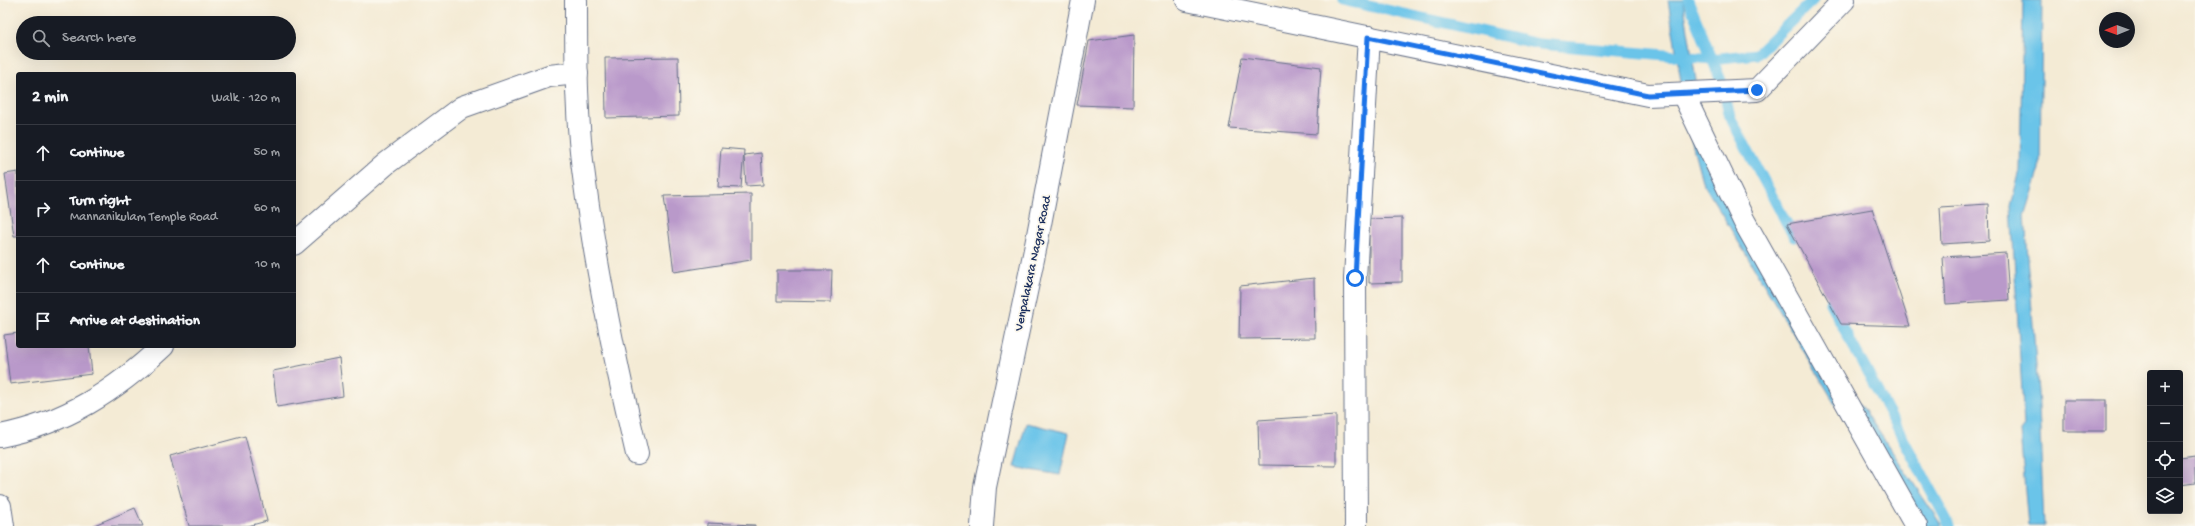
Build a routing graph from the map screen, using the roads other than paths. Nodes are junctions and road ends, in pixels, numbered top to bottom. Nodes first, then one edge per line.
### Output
1 (576, 0) edge
2 (1084, 0) edge
3 (1187, 0) edge
4 (1844, 0) edge
5 (1368, 37) junction
6 (577, 73) junction
7 (1684, 94) junction
8 (296, 242) edge
9 (161, 348) edge
10 (0, 436) edge
11 (636, 454) dead end
12 (0, 506) edge
13 (3, 526) edge
14 (982, 526) edge
15 (1356, 526) edge
16 (1916, 526) edge

1 - 6 street
2 - 14 street, Venpalakara Nagar Road
3 - 5 street
4 - 7 street
5 - 7 street
5 - 15 street
6 - 8 street
6 - 11 street
7 - 16 street
9 - 10 street
12 - 13 street

